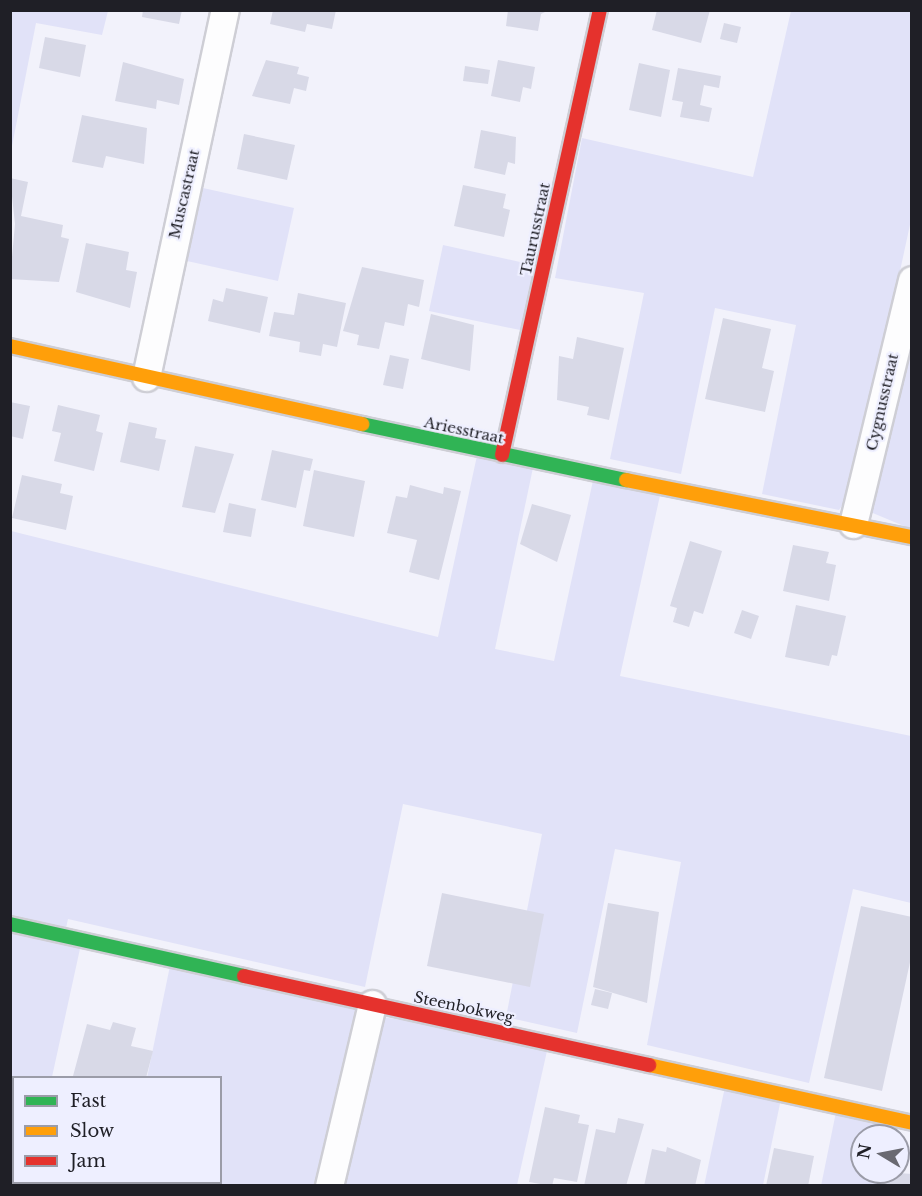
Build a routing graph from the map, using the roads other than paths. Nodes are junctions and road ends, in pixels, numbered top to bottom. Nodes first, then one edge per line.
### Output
1 (225, 10) edge
2 (600, 10) edge
3 (912, 280) edge
4 (10, 346) edge
5 (146, 377) junction
6 (502, 455) junction
7 (853, 524) junction
8 (912, 537) edge
9 (10, 924) edge
10 (372, 1004) junction
11 (912, 1122) edge
12 (329, 1185) edge

1 - 5 street, Muscastraat
2 - 6 street, Taurusstraat
3 - 7 street, Cygnusstraat
4 - 5 street, Ariesstraat
5 - 6 street, Ariesstraat
6 - 7 street, Ariesstraat
7 - 8 street, Ariesstraat
9 - 10 street, Steenbokweg
10 - 11 street, Steenbokweg
10 - 12 street

